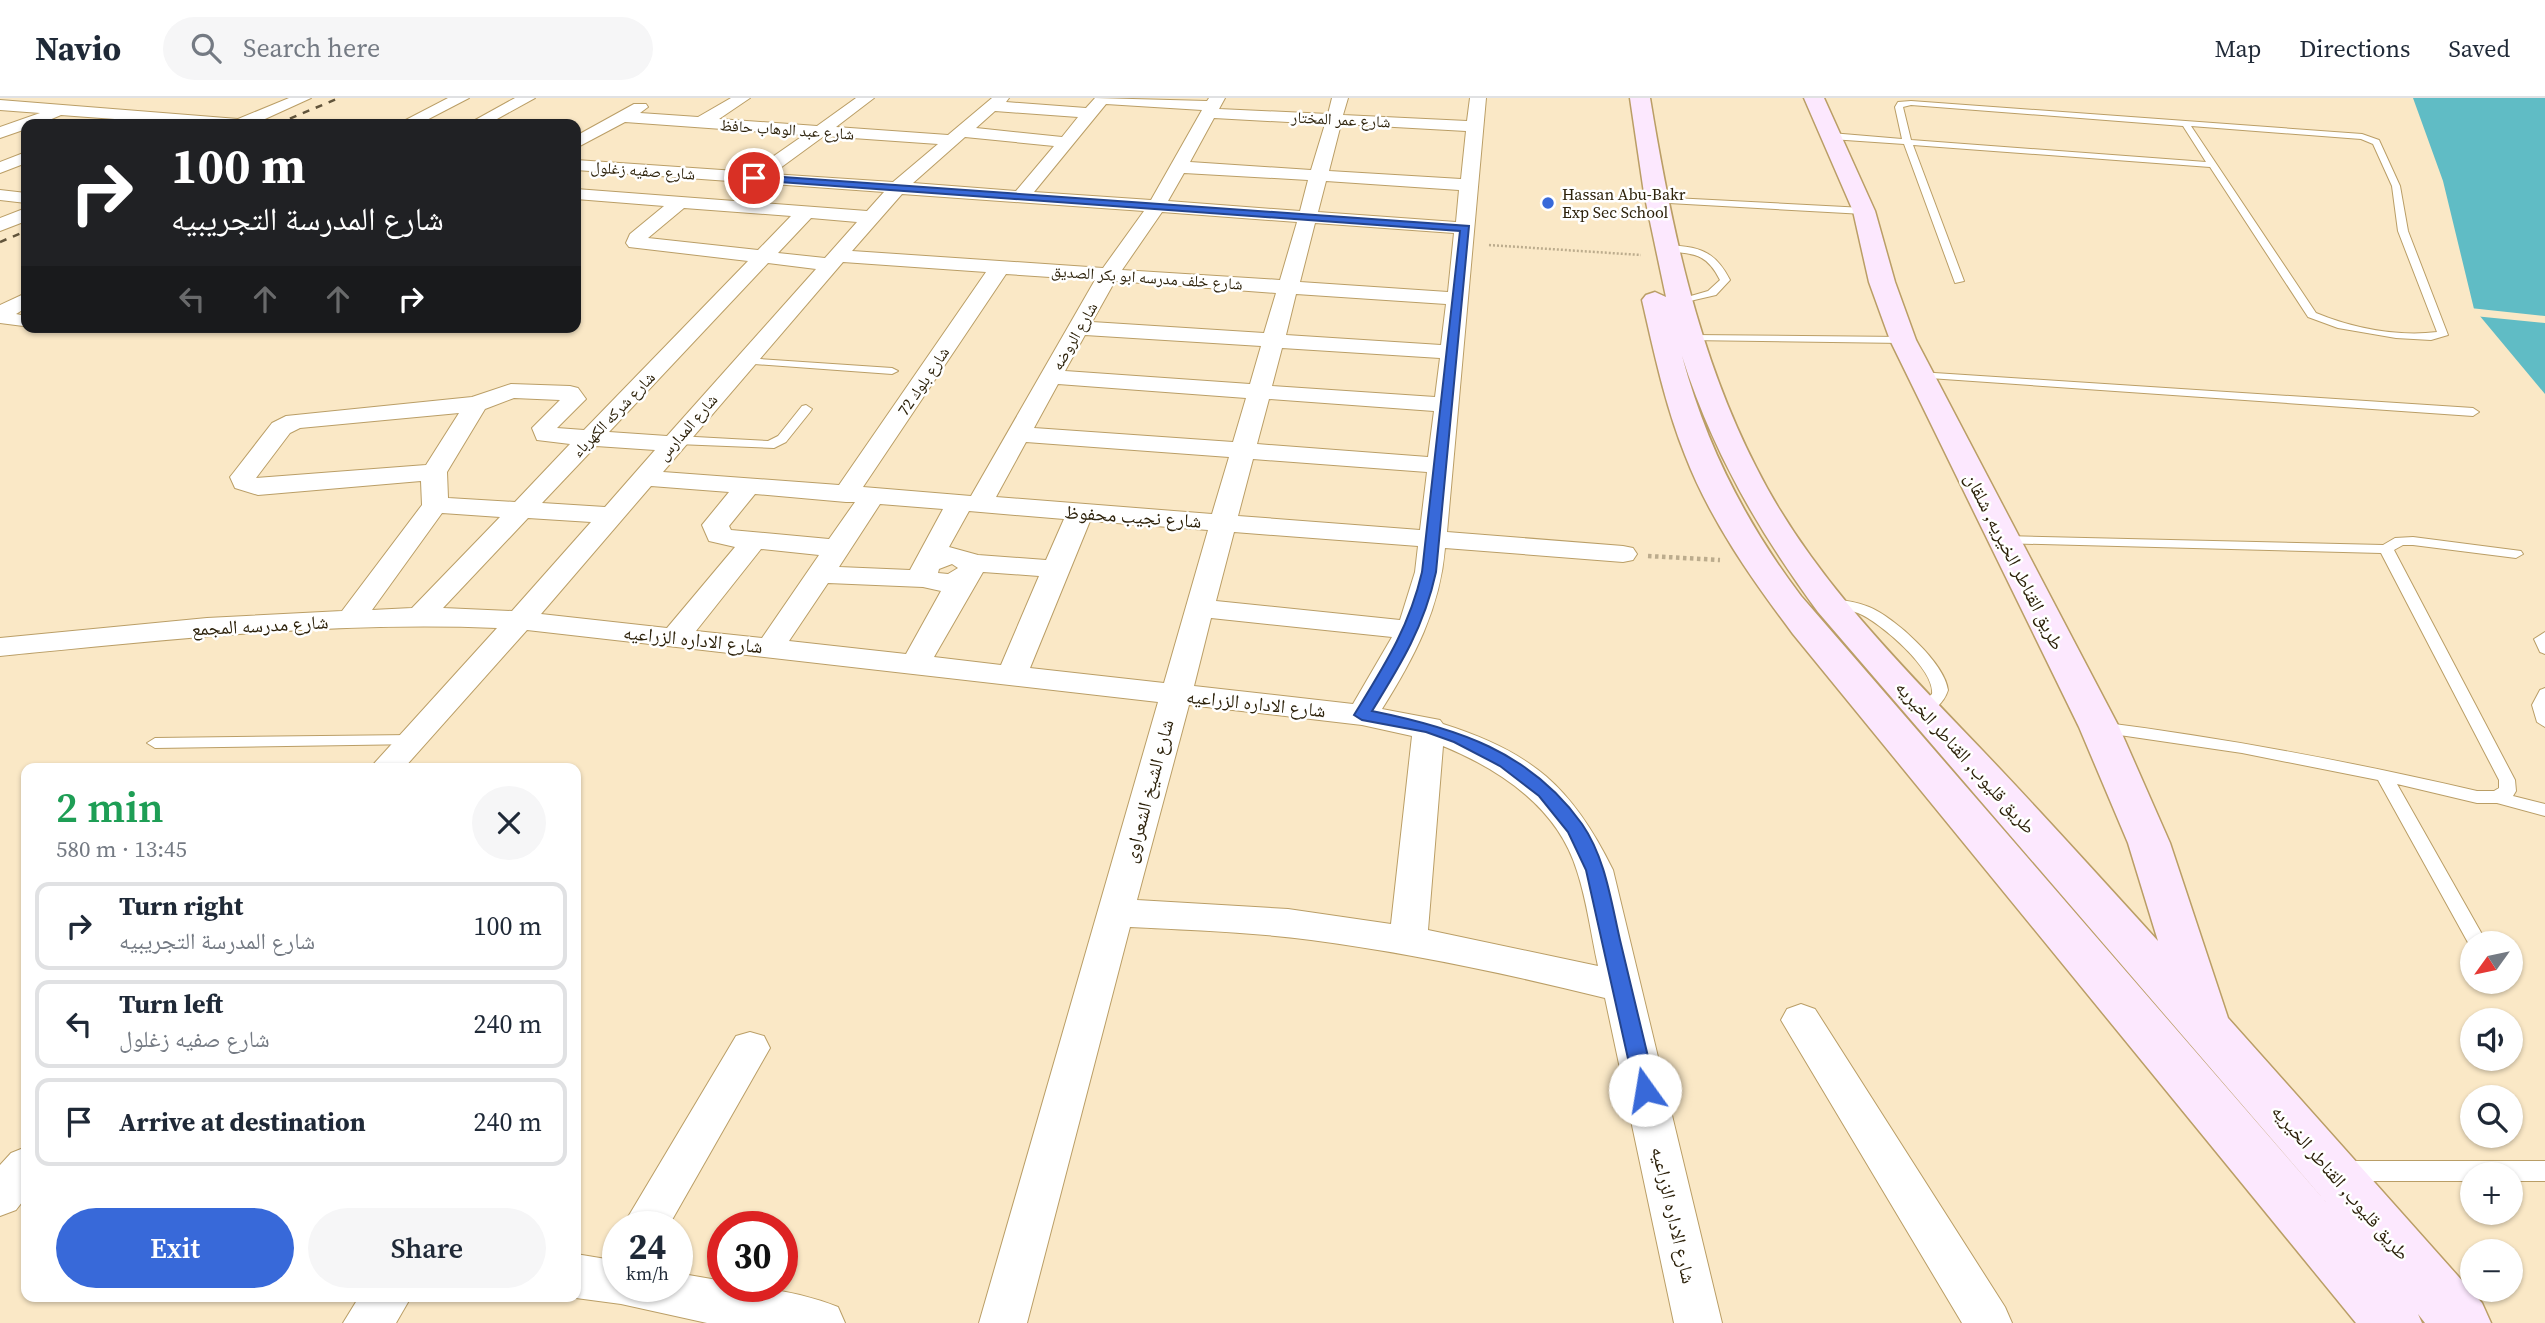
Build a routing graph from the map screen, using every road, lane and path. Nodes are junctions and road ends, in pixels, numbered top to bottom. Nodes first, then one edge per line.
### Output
1 (303, 98) edge
2 (461, 98) edge
3 (527, 98) edge
4 (656, 98) edge
5 (742, 98) edge
6 (866, 98) edge
7 (1103, 98) edge
8 (1621, 98) edge
9 (1640, 98) edge
10 (1814, 98) edge
11 (1472, 99) edge
12 (165, 102) dead end
13 (996, 102) edge
14 (0, 105) edge
15 (1213, 106) edge
16 (1336, 108) edge
17 (64, 110) junction
18 (1090, 113) junction
19 (133, 115) junction
20 (623, 117) junction
21 (39, 119) edge
22 (123, 119) edge
23 (181, 119) edge
24 (253, 119) edge
25 (417, 119) edge
26 (486, 119) edge
27 (702, 122) junction
28 (2185, 123) junction
29 (21, 125) edge
30 (1474, 126) junction
31 (820, 131) junction
32 (0, 133) edge
33 (956, 136) junction
34 (1831, 136) junction
35 (581, 141) edge
36 (1907, 141) junction
37 (1066, 142) junction
38 (0, 150) edge
39 (21, 154) edge
40 (21, 158) edge
41 (2213, 165) junction
42 (581, 166) edge
43 (1178, 167) junction
44 (0, 168) edge
45 (669, 172) junction
46 (1317, 176) junction
47 (754, 178) junction
48 (1470, 184) junction
49 (897, 188) junction
50 (581, 194) edge
51 (0, 195) edge
52 (21, 197) edge
53 (1020, 197) junction
54 (629, 198) junction
55 (1654, 200) junction
56 (680, 202) junction
57 (1156, 206) junction
58 (806, 212) junction
59 (1864, 212) junction
60 (21, 216) edge
61 (871, 217) junction
62 (1305, 217) junction
63 (0, 225) edge
64 (1464, 236) junction
65 (1651, 250) junction
66 (763, 257) junction
67 (833, 260) junction
68 (1000, 267) junction
69 (1109, 274) junction
70 (1959, 281) dead end
71 (1286, 287) junction
72 (1458, 299) junction
73 (21, 302) edge
74 (21, 323) edge
75 (21, 328) edge
76 (1079, 328) junction
77 (1678, 338) junction
78 (0, 340) edge
79 (1271, 340) junction
80 (1903, 340) junction
81 (1452, 352) junction
82 (745, 361) junction
83 (892, 371) dead end
84 (1919, 374) junction
85 (1051, 377) junction
86 (1257, 392) junction
87 (476, 404) junction
88 (1447, 405) junction
89 (806, 409) dead end
90 (2473, 412) dead end
91 (1019, 434) junction
92 (590, 439) junction
93 (675, 442) junction
94 (1241, 450) junction
95 (1440, 465) junction
96 (434, 472) junction
97 (643, 478) junction
98 (748, 486) junction
99 (859, 495) junction
100 (969, 504) junction
101 (435, 505) junction
102 (522, 510) junction
103 (1080, 512) junction
104 (612, 515) junction
105 (1221, 523) junction
106 (1432, 540) junction
107 (2004, 540) junction
108 (754, 541) junction
109 (837, 548) junction
110 (2386, 550) junction
111 (1623, 554) joint
112 (2516, 554) dead end
113 (1758, 563) junction
114 (1056, 569) junction
115 (967, 571) junction
116 (926, 572) junction
117 (819, 574) junction
118 (1198, 608) junction
119 (420, 616) junction
120 (350, 620) junction
121 (520, 620) junction
122 (1412, 630) junction
123 (2545, 636) edge
124 (675, 637) junction
125 (0, 647) edge
126 (770, 648) junction
127 (2545, 649) edge
128 (915, 664) junction
129 (1012, 675) junction
130 (2545, 693) edge
131 (1174, 694) junction
132 (1923, 708) junction
133 (1880, 713) junction
134 (1362, 715) junction
135 (2545, 722) edge
136 (1429, 727) junction
137 (2099, 727) junction
138 (412, 740) junction
139 (155, 743) dead end
140 (391, 763) edge
141 (2384, 776) junction
142 (2497, 797) junction
143 (2545, 810) edge
144 (1115, 913) junction
145 (2471, 931) edge
146 (1408, 940) junction
147 (1622, 987) junction
148 (1801, 1020) dead end
149 (2208, 1028) junction
150 (750, 1048) dead end
151 (2332, 1171) junction
152 (2545, 1171) edge
153 (653, 1211) edge
154 (693, 1297) edge
155 (384, 1302) edge
156 (367, 1323) edge
157 (821, 1323) edge
158 (1003, 1323) edge
159 (1698, 1323) edge
160 (1988, 1323) edge
161 (2393, 1323) edge
162 (2462, 1323) edge

1 - 24 street
2 - 25 street
3 - 26 street
4 - 20 street
5 - 27 street
6 - 31 street
7 - 15 street, شارع عمر المختار
7 - 18 street
8 - 65 main road, طريق قليوب, القناطر الخيريه
9 - 55 main road, طريق قليوب, القناطر الخيريه
10 - 34 main road, طريق القناطر الخيريه, شلقان
11 - 30 street
12 - 19 street
13 - 18 street
13 - 33 street, شارع المدارس
14 - 17 street
15 - 16 street, شارع عمر المختار
15 - 43 street, شارع الروضه
16 - 30 street, شارع عمر المختار
16 - 46 street, شارع الشيخ الشعراوى
17 - 19 street
17 - 21 street
18 - 37 street
19 - 22 street
19 - 23 street
20 - 27 street, شارع عبد الوهاب حافظ
20 - 35 street
27 - 31 street, شارع عبد الوهاب حافظ
28 - 36 lane
28 - 41 lane
28 - 41 lane
29 - 32 street
30 - 48 street
31 - 33 street, شارع عبد الوهاب حافظ
31 - 47 street
33 - 37 street, شارع عبد الوهاب حافظ
33 - 49 street, شارع المدارس
34 - 36 lane
34 - 59 main road, طريق القناطر الخيريه, شلقان
36 - 41 lane
36 - 70 lane
37 - 53 street
38 - 39 street
40 - 44 street
42 - 45 street, شارع صفيه زغلول
43 - 46 street
43 - 57 street, شارع الروضه
45 - 47 street, شارع صفيه زغلول
45 - 54 street
46 - 48 street
46 - 62 street, شارع الشيخ الشعراوى
47 - 49 street, شارع صفيه زغلول
48 - 64 street
49 - 53 street, شارع صفيه زغلول
49 - 61 street, شارع المدارس
50 - 54 street
51 - 52 street
53 - 57 street, شارع صفيه زغلول
54 - 56 street
55 - 59 lane
55 - 65 main road, طريق قليوب, القناطر الخيريه
56 - 58 street
56 - 66 street, شارع خلف مدرسه ابو بكر الصديق
57 - 62 street, شارع صفيه زغلول
57 - 69 street, شارع الروضه
58 - 61 street
58 - 66 street, شارع شركه الكهرباء
59 - 80 main road, طريق القناطر الخيريه, شلقان
60 - 63 street
61 - 67 street, شارع المدارس
62 - 64 street, شارع صفيه زغلول
62 - 71 street, شارع الشيخ الشعراوى
64 - 65 path
64 - 72 street
65 - 77 main road, طريق قليوب, القناطر الخيريه
65 - 77 main road, طريق قليوب, القناطر الخيريه
66 - 67 street, شارع خلف مدرسه ابو بكر الصديق
66 - 92 street, شارع شركه الكهرباء
67 - 68 street, شارع خلف مدرسه ابو بكر الصديق
67 - 82 street, شارع المدارس
68 - 69 street, شارع خلف مدرسه ابو بكر الصديق
68 - 99 street, شارع بلوك 72
69 - 71 street, شارع خلف مدرسه ابو بكر الصديق
69 - 76 street, شارع الروضه
71 - 72 street, شارع خلف مدرسه ابو بكر الصديق
71 - 79 street, شارع الشيخ الشعراوى
72 - 81 street
73 - 74 street
75 - 78 street
76 - 79 street
76 - 85 street, شارع الروضه
77 - 80 lane
77 - 113 main road, طريق قليوب, القناطر الخيريه
77 - 132 main road, طريق قليوب, القناطر الخيريه
79 - 81 street
79 - 86 street, شارع الشيخ الشعراوى
80 - 84 main road, طريق القناطر الخيريه, شلقان
81 - 88 street
82 - 83 lane
82 - 93 street, شارع المدارس
84 - 90 lane
84 - 107 main road, طريق القناطر الخيريه, شلقان
85 - 86 street
85 - 91 street, شارع الروضه
86 - 88 street
86 - 94 street, شارع الشيخ الشعراوى
87 - 92 street
87 - 96 street
87 - 96 street
88 - 95 street
89 - 93 lane
91 - 94 street
91 - 100 street, شارع الروضه
92 - 93 street
92 - 102 street, شارع شركه الكهرباء
93 - 97 street, شارع المدارس
94 - 95 street
94 - 105 street, شارع الشيخ الشعراوى
95 - 106 street
96 - 101 street
97 - 98 street, شارع نجيب محفوظ
97 - 104 street, شارع المدارس
98 - 99 street, شارع نجيب محفوظ
98 - 108 street
99 - 100 street, شارع نجيب محفوظ
99 - 109 street, شارع بلوك 72
100 - 103 street, شارع نجيب محفوظ
100 - 116 street, شارع الروضه
101 - 102 street
101 - 120 street
102 - 104 street
102 - 119 street, شارع شركه الكهرباء
103 - 105 street, شارع نجيب محفوظ
103 - 114 street
104 - 121 street, شارع المدارس
105 - 106 street, شارع نجيب محفوظ
105 - 118 street, شارع الشيخ الشعراوى
106 - 111 street, شارع نجيب محفوظ
106 - 122 street
107 - 110 lane
107 - 137 main road, طريق القناطر الخيريه, شلقان
108 - 109 street
108 - 124 street
109 - 117 street, شارع بلوك 72
110 - 112 lane
110 - 142 lane
111 - 113 path
113 - 133 main road, طريق قليوب, القناطر الخيريه
114 - 115 street
114 - 129 street
115 - 116 street
115 - 128 street
116 - 117 street
117 - 126 street, شارع بلوك 72
118 - 122 street
118 - 131 street, شارع الشيخ الشعراوى
119 - 120 street, شارع مدرسه المجمع
119 - 121 street, شارع مدرسه المجمع
120 - 125 street, شارع مدرسه المجمع
121 - 124 street, شارع الاداره الزراعيه
121 - 138 street, شارع المدارس
122 - 134 street
123 - 127 lane
124 - 126 street, شارع الاداره الزراعيه
126 - 128 street, شارع الاداره الزراعيه
128 - 129 street, شارع الاداره الزراعيه
129 - 131 street, شارع الاداره الزراعيه
130 - 135 lane
131 - 134 street, شارع الاداره الزراعيه
131 - 144 street, شارع الشيخ الشعراوى
132 - 133 main road
132 - 149 main road, طريق قليوب, القناطر الخيريه
133 - 161 main road, طريق قليوب, القناطر الخيريه
134 - 136 street, شارع الاداره الزراعيه
136 - 146 street
136 - 147 street, شارع الاداره الزراعيه
137 - 141 lane
137 - 149 main road, طريق القناطر الخيريه, شلقان
138 - 139 lane
138 - 140 street, شارع المدارس
141 - 142 lane
141 - 145 lane
142 - 143 lane
144 - 146 street
144 - 158 street, شارع الشيخ الشعراوى
146 - 147 street
147 - 159 street, شارع الاداره الزراعيه
148 - 160 street
149 - 151 main road, طريق قليوب, القناطر الخيريه
150 - 153 street
151 - 152 lane
151 - 162 main road, طريق قليوب, القناطر الخيريه
154 - 157 street
155 - 156 street

